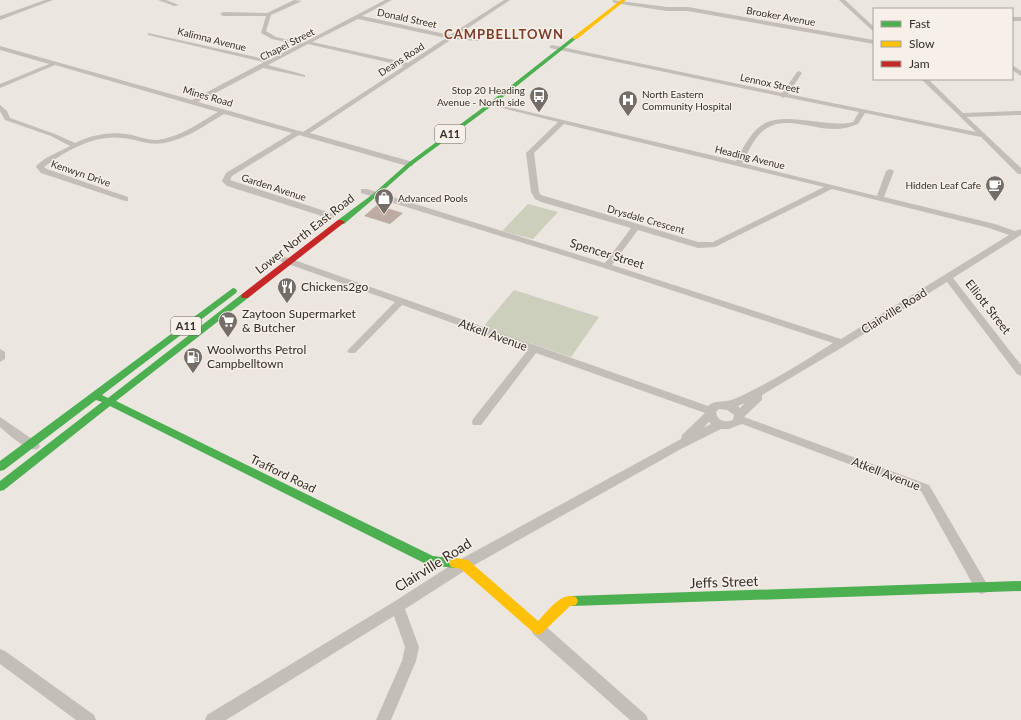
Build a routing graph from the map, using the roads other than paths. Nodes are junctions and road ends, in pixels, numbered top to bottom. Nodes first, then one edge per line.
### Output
1 (50, 0) edge
2 (160, 0) edge
3 (297, 0) edge
4 (389, 0) edge
5 (507, 0) edge
6 (842, 0) edge
7 (618, 1) edge
8 (176, 5) dead end
9 (224, 14) dead end
10 (269, 15) junction
11 (358, 17) junction
12 (0, 18) edge
13 (864, 21) junction
14 (873, 21) edge
15 (873, 29) edge
16 (150, 34) dead end
17 (451, 37) junction
18 (476, 40) dead end
19 (873, 42) edge
20 (307, 44) junction
21 (0, 48) edge
22 (556, 48) junction
23 (270, 62) junction
24 (55, 63) junction
25 (409, 65) junction
26 (264, 66) junction
27 (1013, 68) edge
28 (799, 73) dead end
29 (1021, 74) edge
30 (303, 76) dead end
31 (925, 80) edge
32 (0, 86) edge
33 (783, 96) junction
34 (480, 101) junction
35 (193, 102) junction
36 (491, 104) junction
37 (0, 107) edge
38 (224, 111) junction
39 (862, 112) junction
40 (1021, 113) edge
41 (962, 115) junction
42 (563, 121) junction
43 (301, 133) junction
44 (984, 136) junction
45 (75, 146) junction
46 (406, 163) junction
47 (738, 164) junction
48 (890, 171) dead end
49 (1021, 172) edge
50 (830, 187) junction
51 (367, 188) joint
52 (375, 195) junction
53 (125, 199) dead end
54 (880, 199) junction
55 (334, 214) joint
56 (319, 225) dead end
57 (636, 227) junction
58 (1018, 232) edge
59 (289, 248) dead end
60 (274, 260) joint
61 (289, 262) junction
62 (607, 266) junction
63 (948, 277) junction
64 (241, 284) dead end
65 (400, 302) junction
66 (843, 343) junction
67 (534, 349) junction
68 (352, 351) dead end
69 (0, 352) edge
70 (0, 360) edge
71 (1021, 372) edge
72 (765, 390) junction
73 (95, 395) junction
74 (108, 401) junction
75 (729, 406) junction
76 (710, 413) junction
77 (739, 417) junction
78 (0, 421) edge
79 (477, 422) dead end
80 (719, 424) junction
81 (30, 444) junction
82 (677, 446) junction
83 (45, 452) junction
84 (0, 467) edge
85 (0, 486) edge
86 (464, 564) junction
87 (1021, 586) edge
88 (982, 588) junction
89 (397, 607) junction
90 (538, 629) junction
91 (0, 656) edge
92 (89, 720) edge
93 (212, 720) edge
94 (383, 720) edge
95 (640, 720) edge

1 - 12 street
2 - 8 street
3 - 10 street
4 - 11 street, Chapel Street
5 - 17 street, Deans Road
6 - 13 street
7 - 19 street, Brooker Avenue
7 - 22 main road, Lower North East Road / A11
9 - 10 street
10 - 20 street
11 - 17 street, Donald Street
11 - 20 street, Chapel Street
13 - 14 street
13 - 15 street
16 - 23 street, Kalimna Avenue
17 - 18 street, Donald Street
17 - 25 street, Deans Road
20 - 23 street, Chapel Street
20 - 25 street
21 - 24 street, Mines Road
22 - 33 street, Lennox Street
22 - 34 main road, Lower North East Road / A11
22 - 36 main road, Lower North East Road / A11
23 - 26 street, Chapel Street
24 - 32 street
24 - 35 street, Mines Road
25 - 43 street, Deans Road
26 - 30 street
26 - 35 street, Chapel Street
27 - 29 street
28 - 33 street
31 - 41 street
33 - 39 street, Lennox Street
34 - 36 street, Heading Avenue
34 - 46 main road, Lower North East Road / A11
35 - 38 street, Mines Road
36 - 42 street, Heading Avenue
36 - 46 main road, Lower North East Road / A11
37 - 45 street, Kenwyn Drive
38 - 43 street, Mines Road
38 - 45 street
39 - 44 street, Lennox Street
39 - 47 street
40 - 41 street
41 - 44 street
42 - 47 street, Heading Avenue
42 - 57 street, Drysdale Crescent
43 - 46 street, Mines Road
43 - 55 street, Garden Avenue
44 - 49 street
45 - 53 street, Kenwyn Drive
46 - 51 main road, Lower North East Road / A11
46 - 52 main road, Lower North East Road / A11
47 - 50 street, Heading Avenue
48 - 54 street
50 - 54 street, Heading Avenue
50 - 57 street, Drysdale Crescent
51 - 52 street, Spencer Street
52 - 61 main road, Lower North East Road / A11
52 - 62 street, Spencer Street
54 - 58 street, Heading Avenue
55 - 56 main road, Lower North East Road
57 - 62 street
58 - 63 street, Clairville Road
59 - 60 main road, Lower North East Road
60 - 61 street, Atkell Avenue
61 - 65 street, Atkell Avenue
61 - 74 main road, Lower North East Road / A11
62 - 66 street, Spencer Street
63 - 66 street, Clairville Road
63 - 71 street, Elliott Street
64 - 73 main road, A11
65 - 67 street, Atkell Avenue
65 - 68 street
66 - 72 street, Clairville Road
67 - 76 street, Atkell Avenue
67 - 79 street
69 - 70 street
72 - 75 street, Clairville Road
72 - 77 street, Clairville Road
73 - 74 main road, Trafford Road
73 - 81 main road, A11
74 - 83 main road, Lower North East Road / A11
74 - 86 main road, Trafford Road
75 - 76 street
75 - 77 street
76 - 80 street
76 - 82 street, Clairville Road
77 - 80 street
77 - 88 street, Atkell Avenue
78 - 81 street
80 - 82 street, Clairville Road
81 - 83 street
81 - 84 main road, A11
82 - 86 street, Clairville Road
83 - 85 main road, Lower North East Road / A11
86 - 89 street, Clairville Road
86 - 90 main road
87 - 88 main road, Jeffs Street
88 - 90 main road, Jeffs Street
89 - 93 street, Clairville Road
89 - 94 street
90 - 95 street
91 - 92 street

